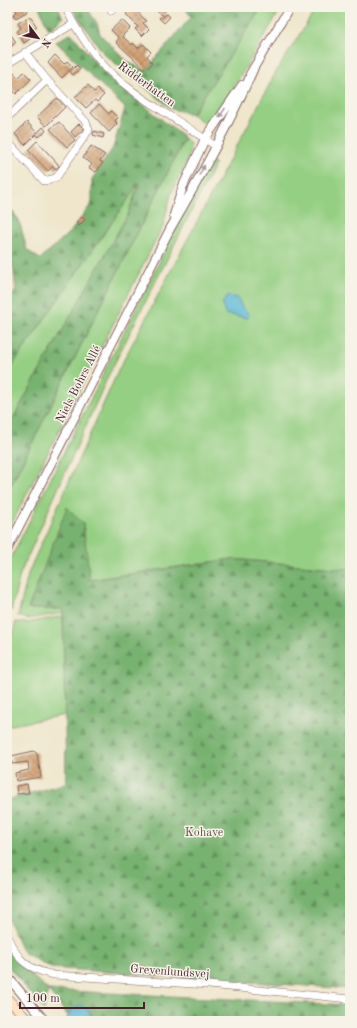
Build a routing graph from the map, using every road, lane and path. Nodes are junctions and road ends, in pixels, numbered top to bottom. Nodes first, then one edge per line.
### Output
1 (64, 7) edge
2 (290, 7) edge
3 (73, 24) junction
4 (25, 52) junction
5 (7, 64) edge
6 (253, 70) junction
7 (46, 80) junction
8 (7, 118) edge
9 (205, 139) junction
10 (7, 141) edge
11 (215, 146) junction
12 (170, 229) junction
13 (7, 550) edge
14 (7, 936) edge
15 (7, 976) edge
16 (7, 998) edge
17 (350, 999) edge
18 (29, 1021) edge
19 (45, 1021) edge

1 - 3 street, Ridderhatten
2 - 6 street, Niels Bohrs Allé
3 - 4 street
3 - 9 street, Ridderhatten
4 - 5 street
4 - 7 street
6 -> 9 street, Niels Bohrs Allé
6 - 11 street, Niels Bohrs Allé
7 - 8 street
7 - 10 street
9 - 11 street, Ridderhatten
9 - 12 street, Niels Bohrs Allé
12 -> 11 street, Niels Bohrs Allé
12 - 13 street, Niels Bohrs Allé
14 - 17 street, Grevenlundsvej
15 - 19 street
16 - 18 main road

